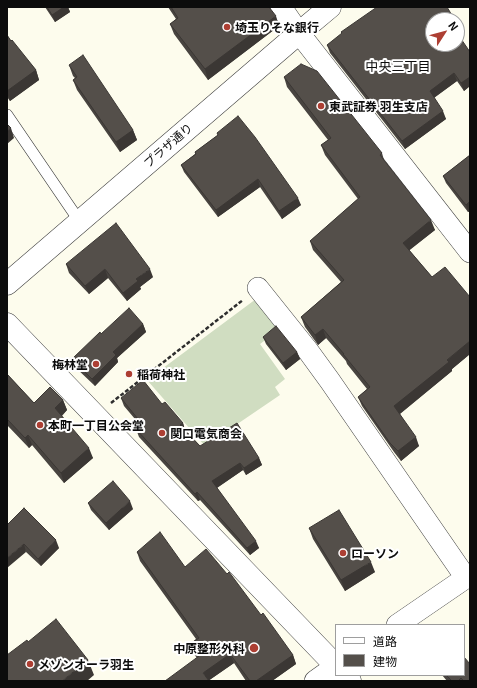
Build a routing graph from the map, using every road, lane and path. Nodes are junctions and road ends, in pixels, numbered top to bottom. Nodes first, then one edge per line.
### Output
1 (281, 7) edge
2 (330, 7) edge
3 (299, 32) junction
4 (7, 115) edge
5 (80, 222) junction
6 (470, 252) edge
7 (7, 284) edge
8 (258, 288) joint
9 (7, 324) edge
10 (95, 416) junction
11 (468, 577) edge
12 (398, 624) edge
13 (335, 665) edge
14 (335, 667) edge
15 (315, 681) edge

1 - 3 street
2 - 3 street, プラザ通り
3 - 5 street, プラザ通り
3 - 6 street
4 - 5 lane
5 - 7 street, プラザ通り
8 - 10 path
8 - 11 street
9 - 10 street
10 - 13 street
11 - 12 street
14 - 15 street

